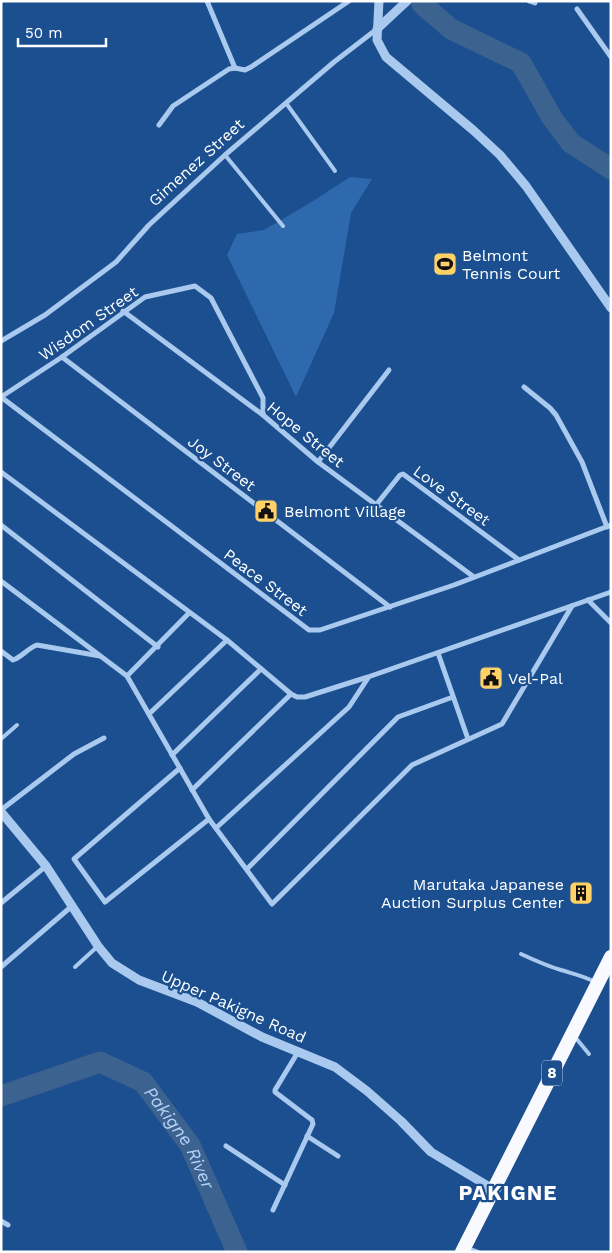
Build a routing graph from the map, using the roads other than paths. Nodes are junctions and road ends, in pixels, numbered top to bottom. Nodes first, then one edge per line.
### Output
1 (207, 1) edge
2 (349, 1) edge
3 (380, 1) edge
4 (408, 1) edge
5 (576, 9) dead end
6 (377, 29) junction
7 (611, 57) edge
8 (235, 68) junction
9 (286, 103) junction
10 (159, 125) dead end
11 (225, 155) junction
12 (335, 171) dead end
13 (283, 226) dead end
14 (611, 308) edge
15 (123, 311) junction
16 (1, 341) edge
17 (62, 357) junction
18 (389, 370) dead end
19 (524, 387) dead end
20 (1, 397) edge
21 (263, 415) junction
22 (318, 462) junction
23 (1, 472) edge
24 (376, 504) junction
25 (1, 525) edge
26 (609, 526) edge
27 (519, 560) junction
28 (474, 578) junction
29 (1, 581) edge
30 (611, 592) edge
31 (588, 600) junction
32 (572, 606) junction
33 (390, 607) junction
34 (189, 613) junction
35 (611, 623) edge
36 (227, 640) junction
37 (158, 647) junction
38 (1, 651) edge
39 (438, 653) junction
40 (100, 656) junction
41 (261, 669) junction
42 (127, 676) junction
43 (368, 678) junction
44 (291, 694) junction
45 (453, 697) junction
46 (149, 714) junction
47 (17, 725) dead end
48 (104, 738) dead end
49 (1, 739) edge
50 (468, 740) junction
51 (172, 755) junction
52 (180, 768) junction
53 (192, 790) junction
54 (1, 811) edge
55 (209, 819) junction
56 (216, 828) junction
57 (46, 866) junction
58 (247, 869) junction
59 (1, 903) edge
60 (72, 906) junction
61 (98, 946) junction
62 (521, 954) dead end
63 (611, 957) edge
64 (1, 966) edge
65 (75, 967) dead end
66 (597, 984) junction
67 (572, 1033) junction
68 (298, 1052) junction
69 (589, 1054) dead end
70 (307, 1136) junction
71 (226, 1146) dead end
72 (338, 1156) dead end
73 (285, 1185) junction
74 (493, 1189) junction
75 (273, 1210) dead end
76 (1, 1221) edge
77 (8, 1225) dead end
78 (468, 1250) edge

1 - 8 street
2 - 8 street
3 - 6 street
4 - 6 street, Gimenez Street
5 - 7 street
6 - 9 street, Gimenez Street
6 - 14 street
8 - 10 street
9 - 11 street, Gimenez Street
9 - 12 lane
11 - 13 lane
11 - 16 street, Gimenez Street
15 - 17 street, Wisdom Street
15 - 21 street, Hope Street
15 - 21 street, Wisdom Street
17 - 20 street, Wisdom Street
17 - 33 street, Joy Street
18 - 22 street
19 - 26 street
20 - 33 street, Peace Street
21 - 22 street, Hope Street
22 - 24 street, Hope Street
23 - 34 street
24 - 27 street, Love Street
24 - 28 street, Hope Street
25 - 37 street
26 - 27 street, Peace Street
27 - 28 street, Peace Street
28 - 33 street, Peace Street
29 - 40 street
30 - 31 street
31 - 32 street
31 - 35 street
32 - 39 street
32 - 50 street
34 - 36 street
34 - 37 street
36 - 41 street
36 - 46 street
37 - 42 street
38 - 40 street
39 - 43 street
39 - 45 street
40 - 42 street
41 - 44 street
41 - 51 street
42 - 46 street
43 - 44 street
43 - 56 street
44 - 53 street
45 - 50 street
45 - 58 street
46 - 51 street
47 - 49 lane
48 - 54 street
50 - 58 street
51 - 52 street
52 - 53 street
52 - 55 street
53 - 55 street
54 - 57 street, Upper Pakigne Road
55 - 56 street
56 - 58 street
57 - 59 street
57 - 60 street, Upper Pakigne Road
60 - 61 street, Upper Pakigne Road
60 - 64 street
61 - 65 lane
61 - 68 street, Upper Pakigne Road
62 - 66 lane
63 - 66 highway, 8
66 - 67 highway, 8
67 - 69 lane
67 - 74 highway, 8
68 - 70 street
68 - 74 street, Upper Pakigne Road
70 - 72 street
70 - 73 street
71 - 73 street
73 - 75 street
74 - 78 highway, 8
76 - 77 street

